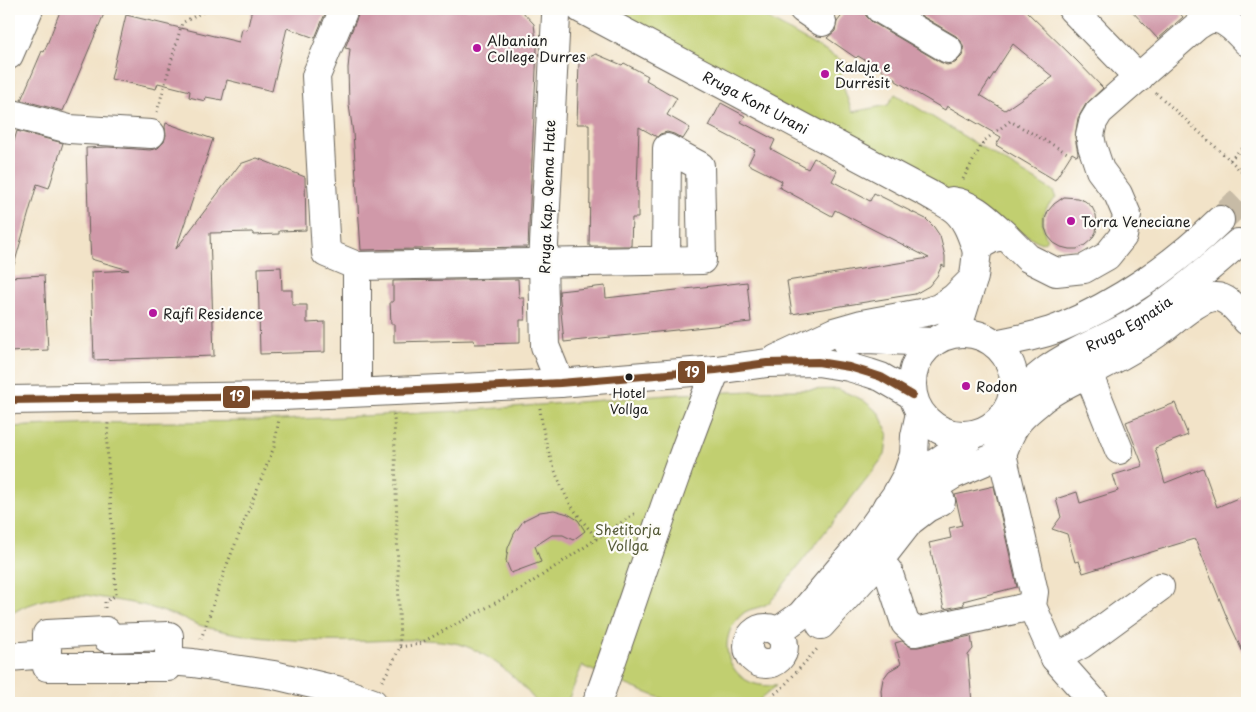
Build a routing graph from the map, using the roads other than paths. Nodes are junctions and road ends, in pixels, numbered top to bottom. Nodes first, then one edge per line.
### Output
1 (30, 9) edge
2 (344, 9) edge
3 (558, 9) edge
4 (581, 9) edge
5 (880, 9) edge
6 (1072, 9) edge
7 (1215, 14) edge
8 (1247, 42) edge
9 (948, 49) dead end
10 (9, 56) edge
11 (1139, 78) junction
12 (9, 113) edge
13 (151, 134) road end
14 (940, 197) junction
15 (1220, 220) tunnel mouth
16 (1006, 236) junction
17 (1238, 243) tunnel mouth
18 (666, 260) dead end
19 (543, 263) junction
20 (976, 264) junction
21 (357, 266) junction
22 (1247, 321) edge
23 (940, 338) junction
24 (996, 344) junction
25 (767, 363) junction
26 (716, 370) junction
27 (1088, 373) junction
28 (550, 383) junction
29 (357, 392) junction
30 (1013, 398) junction
31 (9, 400) edge
32 (916, 404) junction
33 (984, 430) junction
34 (1119, 450) dead end
35 (1002, 454) junction
36 (953, 475) junction
37 (891, 500) junction
38 (869, 553) junction
39 (1160, 587) dead end
40 (1032, 606) junction
41 (821, 625) road end
42 (777, 632) dead end
43 (47, 654) junction
44 (9, 657) edge
45 (1055, 658) junction
46 (181, 662) junction
47 (371, 702) edge
48 (597, 703) edge
49 (1095, 703) edge

1 - 10 street
2 - 21 street
3 - 19 street, Rruga Kap. Qema Hate
4 - 14 street, Rruga Kont Urani
5 - 9 street
6 - 11 street
7 - 8 street
7 - 11 street, Rruga Kont Urani
11 - 16 street, Rruga Kont Urani
12 - 13 street
14 - 16 street, Rruga Kont Urani
14 - 20 street, Rruga Kont Urani
15 - 24 street, Rruga Egnatia
16 - 20 street
17 - 30 street, Rruga Egnatia
18 - 19 street
19 - 21 street
19 - 28 street, Rruga Kap. Qema Hate
20 - 23 street
20 - 25 street
21 - 29 street
22 - 27 street
23 - 24 street
23 - 25 street
23 - 32 street
24 - 30 street
25 - 26 street
25 - 32 street
26 - 28 street
26 - 48 street
27 - 34 street
27 - 35 street
28 - 29 street
29 - 31 street
30 - 33 street
32 - 33 street
32 - 37 street
33 - 35 street
33 - 37 street
35 - 36 street
35 - 40 street
36 - 37 street
36 - 38 street
37 - 38 street
38 - 40 street
38 - 41 street
38 - 42 street
39 - 45 street
40 - 45 street
43 - 44 street
43 - 46 street
43 - 46 street
45 - 49 street
46 - 47 street

